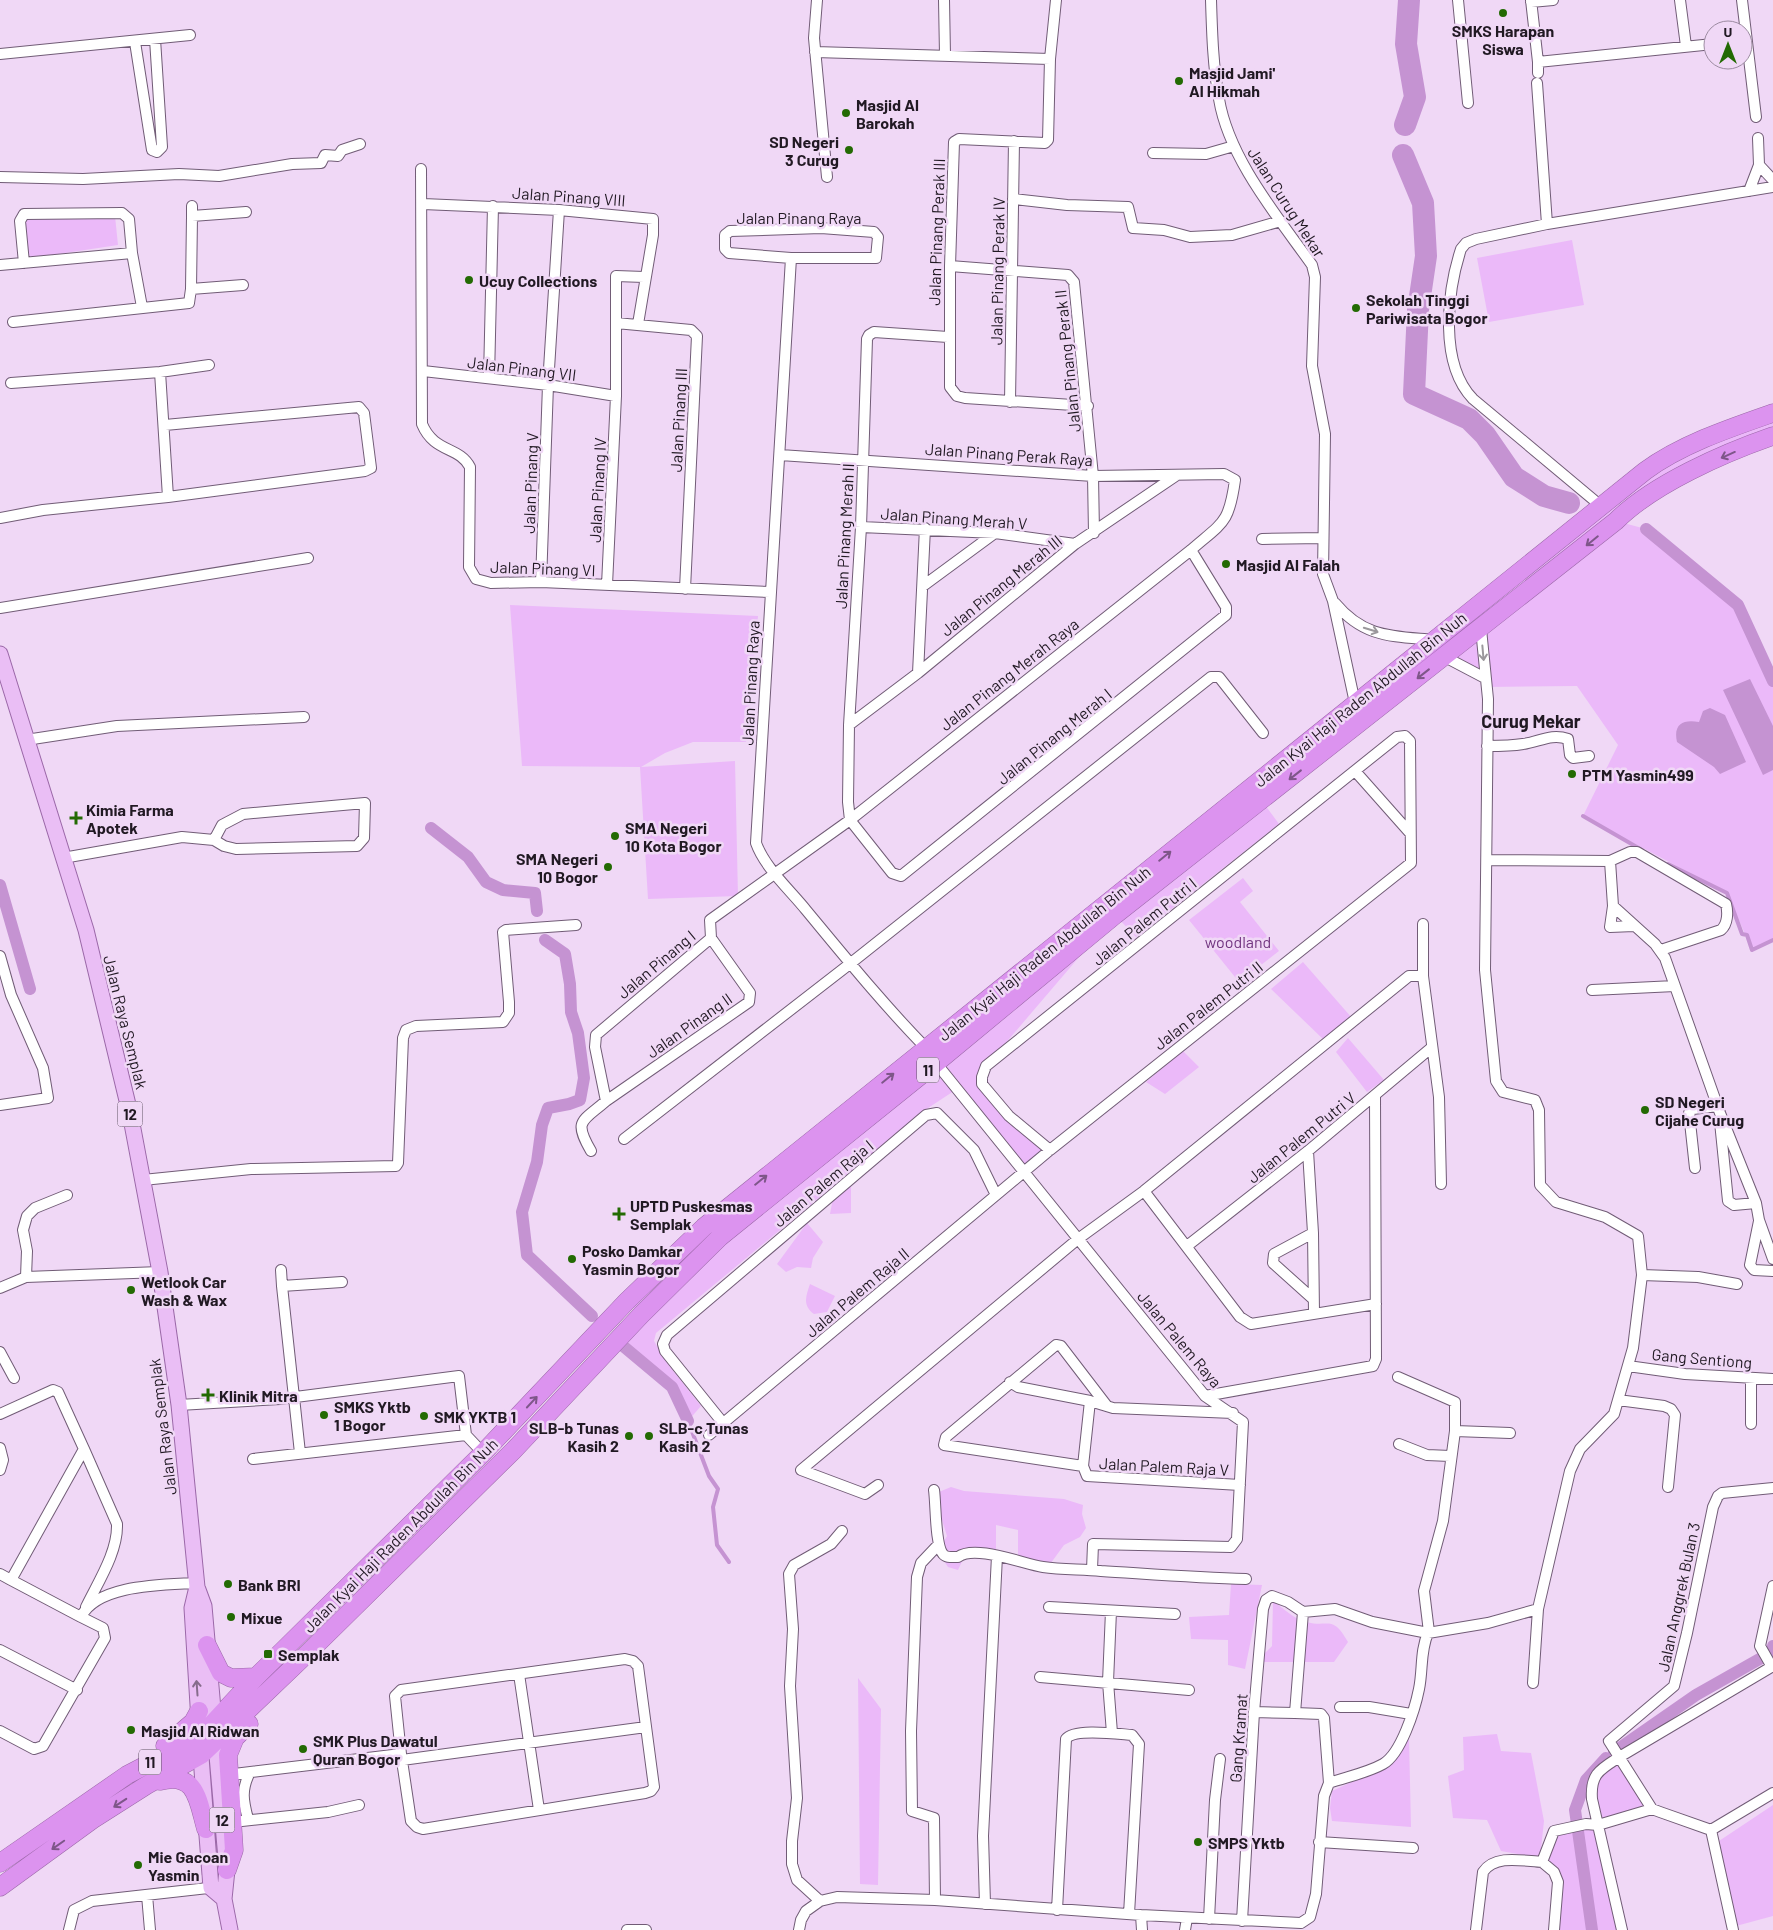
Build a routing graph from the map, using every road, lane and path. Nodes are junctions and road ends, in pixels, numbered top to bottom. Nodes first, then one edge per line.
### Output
1 (818, 0) edge
2 (944, 0) edge
3 (1056, 0) edge
4 (1210, 0) edge
5 (1458, 0) edge
6 (1553, 0) edge
7 (1680, 0) edge
8 (1742, 0) edge
9 (1531, 1) edge
10 (1743, 20) edge
11 (190, 35) dead end
12 (155, 39) junction
13 (135, 42) junction
14 (1703, 45) edge
15 (1686, 46) junction
16 (815, 52) junction
17 (0, 54) edge
18 (945, 55) junction
19 (1050, 59) junction
20 (1538, 62) junction
21 (1749, 70) edge
22 (1468, 103) dead end
23 (1756, 118) dead end
24 (1758, 138) dead end
25 (1014, 141) junction
26 (360, 144) dead end
27 (1234, 146) junction
28 (1154, 153) dead end
29 (1759, 165) junction
30 (421, 169) dead end
31 (0, 177) edge
32 (827, 177) dead end
33 (1773, 180) edge
34 (1773, 186) edge
35 (1748, 191) junction
36 (1013, 199) junction
37 (423, 204) junction
38 (493, 206) junction
39 (559, 210) junction
40 (246, 212) dead end
41 (1281, 221) junction
42 (1547, 224) junction
43 (132, 253) junction
44 (791, 258) junction
45 (24, 263) junction
46 (0, 265) edge
47 (950, 266) junction
48 (1012, 270) junction
49 (644, 277) junction
50 (243, 285) dead end
51 (191, 289) junction
52 (142, 307) junction
53 (13, 322) dead end
54 (616, 323) junction
55 (638, 324) junction
56 (948, 336) junction
57 (209, 365) dead end
58 (423, 371) junction
59 (160, 372) junction
60 (489, 378) junction
61 (11, 383) dead end
62 (548, 385) junction
63 (616, 396) junction
64 (1010, 402) junction
65 (1088, 406) junction
66 (1773, 413) edge
67 (165, 424) junction
68 (1773, 436) edge
69 (780, 455) junction
70 (863, 459) junction
71 (1177, 475) junction
72 (1093, 476) junction
73 (1235, 480) joint
74 (168, 497) junction
75 (1601, 506) junction
76 (0, 518) edge
77 (861, 527) junction
78 (925, 528) junction
79 (994, 533) junction
80 (1094, 533) junction
81 (1323, 538) junction
82 (1262, 539) dead end
83 (1075, 544) junction
84 (1191, 550) junction
85 (308, 558) dead end
86 (541, 582) junction
87 (607, 585) junction
88 (923, 586) junction
89 (685, 589) junction
90 (770, 592) junction
91 (1333, 601) junction
92 (0, 608) edge
93 (1481, 629) junction
94 (1434, 640) junction
95 (0, 654) edge
96 (1445, 657) junction
97 (918, 673) junction
98 (1485, 678) junction
99 (1355, 702) junction
100 (304, 716) dead end
101 (849, 725) junction
102 (1263, 733) dead end
103 (26, 740) junction
104 (1410, 741) joint
105 (1487, 746) junction
106 (1589, 756) dead end
107 (1355, 771) junction
108 (1257, 794) junction
109 (850, 820) junction
110 (1410, 833) junction
111 (214, 840) junction
112 (62, 858) junction
113 (1487, 860) junction
114 (1610, 861) junction
115 (776, 874) junction
116 (1613, 906) junction
117 (1422, 924) dead end
118 (576, 925) dead end
119 (1634, 926) junction
120 (712, 938) junction
121 (1660, 950) junction
122 (0, 956) edge
123 (851, 963) junction
124 (1422, 976) junction
125 (1675, 986) junction
126 (1592, 990) dead end
127 (926, 1048) junction
128 (1431, 1048) junction
129 (936, 1064) junction
130 (1375, 1097) junction
131 (606, 1101) junction
132 (0, 1105) edge
133 (1719, 1110) junction
134 (624, 1139) dead end
135 (1050, 1150) junction
136 (591, 1151) dead end
137 (1308, 1151) junction
138 (1695, 1168) dead end
139 (1024, 1172) junction
140 (143, 1180) junction
141 (1441, 1184) dead end
142 (1144, 1191) junction
143 (67, 1195) dead end
144 (996, 1195) junction
145 (1756, 1203) junction
146 (1759, 1220) junction
147 (1313, 1233) junction
148 (1078, 1239) junction
149 (1187, 1246) junction
150 (1773, 1258) edge
151 (281, 1270) dead end
152 (1773, 1271) edge
153 (160, 1272) junction
154 (1642, 1275) junction
155 (26, 1277) junction
156 (342, 1282) dead end
157 (1737, 1284) dead end
158 (282, 1286) junction
159 (0, 1288) edge
160 (1312, 1298) junction
161 (627, 1301) junction
162 (1376, 1304) junction
163 (1314, 1313) junction
164 (641, 1315) junction
165 (0, 1352) edge
166 (1628, 1366) junction
167 (1398, 1377) dead end
168 (14, 1378) dead end
169 (1751, 1378) junction
170 (1773, 1379) edge
171 (1010, 1382) junction
172 (295, 1396) junction
173 (1205, 1396) junction
174 (1618, 1400) junction
175 (1090, 1401) junction
176 (178, 1405) junction
177 (1107, 1406) junction
178 (1234, 1413) junction
179 (0, 1414) edge
180 (723, 1423) junction
181 (1751, 1424) dead end
182 (1455, 1431) junction
183 (1510, 1433) dead end
184 (709, 1434) dead end
185 (466, 1435) junction
186 (1399, 1444) dead end
187 (0, 1448) edge
188 (84, 1449) junction
189 (300, 1453) junction
190 (483, 1453) junction
191 (1450, 1456) junction
192 (253, 1459) dead end
193 (1083, 1466) junction
194 (0, 1470) edge
195 (878, 1485) dead end
196 (1240, 1485) junction
197 (1668, 1487) dead end
198 (1773, 1488) edge
199 (934, 1490) dead end
200 (842, 1531) dead end
201 (939, 1544) junction
202 (997, 1556) junction
203 (1092, 1570) junction
204 (0, 1574) edge
205 (1246, 1579) dead end
206 (11, 1580) junction
207 (196, 1585) junction
208 (1773, 1586) edge
209 (1049, 1607) dead end
210 (1538, 1609) junction
211 (1111, 1611) junction
212 (84, 1612) junction
213 (1303, 1612) junction
214 (1175, 1614) dead end
215 (1429, 1633) junction
216 (207, 1645) junction
217 (312, 1649) junction
218 (0, 1650) edge
219 (1769, 1662) edge
220 (519, 1674) junction
221 (256, 1677) junction
222 (1040, 1677) dead end
223 (1108, 1682) junction
224 (1533, 1683) dead end
225 (77, 1690) junction
226 (1189, 1690) dead end
227 (1340, 1707) dead end
228 (199, 1711) junction
229 (1254, 1712) junction
230 (1295, 1713) junction
231 (1411, 1714) junction
232 (213, 1722) junction
233 (646, 1726) junction
234 (0, 1731) edge
235 (1112, 1733) junction
236 (207, 1739) junction
237 (528, 1742) junction
238 (200, 1755) junction
239 (1621, 1756) junction
240 (402, 1757) junction
241 (1220, 1759) dead end
242 (250, 1772) junction
243 (127, 1774) junction
244 (224, 1776) junction
245 (1329, 1783) junction
246 (148, 1785) junction
247 (1773, 1793) edge
248 (359, 1805) dead end
249 (1652, 1809) junction
250 (539, 1810) junction
251 (241, 1821) junction
252 (1598, 1825) junction
253 (206, 1829) junction
254 (1711, 1830) junction
255 (1319, 1842) junction
256 (1413, 1848) dead end
257 (1542, 1862) junction
258 (0, 1863) edge
259 (0, 1886) edge
260 (222, 1886) junction
261 (147, 1895) junction
262 (935, 1900) junction
263 (820, 1901) junction
264 (985, 1904) junction
265 (1057, 1910) junction
266 (1129, 1914) junction
267 (1142, 1915) junction
268 (1187, 1918) junction
269 (1209, 1919) junction
270 (1242, 1921) junction
271 (1271, 1926) edge
272 (69, 1930) edge
273 (150, 1930) edge
274 (230, 1930) edge
275 (627, 1930) edge
276 (646, 1930) edge
277 (799, 1930) edge
278 (1142, 1930) edge
279 (1186, 1930) edge
280 (1476, 1930) edge
281 (1554, 1930) edge
282 (1622, 1930) edge
283 (1733, 1930) edge

1 - 16 street
2 - 18 street
3 - 19 street, Jalan Pinang Perak III
4 - 27 street, Jalan Curug Mekar
5 - 22 street
6 - 9 street
7 - 15 street
8 - 10 street
9 - 20 street
11 - 12 street
12 - 13 street
12 - 13 street
13 - 17 street
14 - 15 street
15 - 20 street
16 - 18 street
16 - 32 street
18 - 19 street
19 - 25 street, Jalan Pinang Perak III
20 - 42 street
21 - 23 street
24 - 29 street
25 - 36 street, Jalan Pinang Perak IV
25 - 47 street, Jalan Pinang Perak III
26 - 31 street
27 - 28 street
27 - 41 street, Jalan Curug Mekar
29 - 33 street
29 - 35 street
30 - 37 street, Jalan Pinang VI
34 - 35 street
35 - 42 street
36 - 41 street
36 - 48 street, Jalan Pinang Perak IV
37 - 38 street, Jalan Pinang VIII
37 - 58 street, Jalan Pinang VI
38 - 39 street, Jalan Pinang VIII
38 - 60 street
39 - 49 street, Jalan Pinang VIII
39 - 62 street, Jalan Pinang V
40 - 51 street
41 - 81 street, Jalan Curug Mekar
42 - 75 street
43 - 45 street
43 - 45 street
43 - 52 street
44 - 44 street, Jalan Pinang Raya
44 - 69 street, Jalan Pinang Raya
45 - 46 street
47 - 48 street, Jalan Pinang Perak II
47 - 56 street, Jalan Pinang Perak III
48 - 64 street, Jalan Pinang Perak IV
48 - 65 street, Jalan Pinang Perak II
49 - 54 street
49 - 55 street, Jalan Pinang VIII
50 - 51 street
51 - 52 street
52 - 53 street
54 - 55 street, Jalan Pinang III
54 - 63 street
55 - 89 street, Jalan Pinang III
56 - 64 street, Jalan Pinang Perak III
56 - 70 street, Jalan Pinang Merah II
57 - 59 street
58 - 60 street, Jalan Pinang VII
58 - 86 street, Jalan Pinang VI
59 - 61 street
59 - 67 street
60 - 62 street, Jalan Pinang VII
62 - 63 street, Jalan Pinang VII
62 - 86 street, Jalan Pinang V
63 - 87 street, Jalan Pinang IV
64 - 65 street, Jalan Pinang Perak III
65 - 72 street, Jalan Pinang Perak II
66 - 75 highway, Jalan Kyai Haji Raden Abdullah Bin Nuh / 11
67 - 74 street
67 - 74 street
68 -> 93 highway, Jalan Kyai Haji Raden Abdullah Bin Nuh / 11
69 - 70 street, Jalan Pinang Perak Raya
69 - 90 street, Jalan Pinang Raya
70 - 72 street, Jalan Pinang Perak Raya
70 - 77 street, Jalan Pinang Merah II
71 - 72 street, Jalan Pinang Perak Raya
71 - 73 street, Jalan Pinang Perak Raya
71 - 80 street, Jalan Pinang Merah III
72 - 80 street, Jalan Pinang Perak II
73 - 84 street, Jalan Pinang Merah Raya
74 - 76 street
75 - 94 highway, Jalan Kyai Haji Raden Abdullah Bin Nuh / 11
77 - 78 street, Jalan Pinang Merah V
77 - 101 street, Jalan Pinang Merah II
78 - 79 street, Jalan Pinang Merah V
78 - 88 street
79 - 83 street, Jalan Pinang Merah V
79 - 88 street
80 - 83 street, Jalan Pinang Merah III
81 - 82 street
81 - 91 street, Jalan Curug Mekar
83 - 97 street, Jalan Pinang Merah III
84 - 109 street, Jalan Pinang Merah Raya
84 - 109 street, Jalan Pinang Merah I
85 - 92 street
86 - 87 street, Jalan Pinang VI
87 - 89 street, Jalan Pinang VI
88 - 97 street
89 - 90 street, Jalan Pinang VI
90 - 115 street, Jalan Pinang Raya
91 -> 94 street
91 - 99 street
93 - 96 highway, Jalan Kyai Haji Raden Abdullah Bin Nuh / 11
93 -> 98 street
94 - 99 highway, Jalan Kyai Haji Raden Abdullah Bin Nuh / 11
95 - 103 main road, Jalan Raya Semplak / 12
96 - 98 street
96 -> 108 highway, Jalan Kyai Haji Raden Abdullah Bin Nuh / 11
97 - 101 street, Jalan Pinang Merah III
98 - 105 street
99 - 108 highway, Jalan Kyai Haji Raden Abdullah Bin Nuh / 11
100 - 103 street
101 - 109 street, Jalan Pinang Merah II
102 - 123 street
103 - 112 main road, Jalan Raya Semplak / 12
104 - 107 street, Jalan Palem Putri I
104 - 110 street, Jalan Palem Putri II
105 - 106 street
105 - 113 street
107 - 110 street
107 - 135 street, Jalan Palem Putri I
127 -> 108 highway, Jalan Kyai Haji Raden Abdullah Bin Nuh / 11
108 - 129 highway, Jalan Kyai Haji Raden Abdullah Bin Nuh / 11
109 - 115 street, Jalan Pinang Merah Raya
110 - 135 street, Jalan Palem Putri II
111 - 111 street
111 - 112 street
112 - 140 main road, Jalan Raya Semplak / 12
113 - 114 street
113 - 154 street
114 - 116 street
114 - 121 street
115 - 120 street, Jalan Pinang I
115 - 123 street, Jalan Pinang Raya
116 - 119 street
116 - 119 street
117 - 124 street
118 - 140 street
119 - 121 street
120 - 131 street, Jalan Pinang I
120 - 131 street, Jalan Pinang II
121 - 125 street
122 - 132 street
123 - 127 street, Jalan Pinang Raya
123 - 134 street
124 - 128 street
124 - 142 street
125 - 126 street
125 - 133 street
161 -> 127 highway, Jalan Kyai Haji Raden Abdullah Bin Nuh / 11
128 - 130 street, Jalan Palem Putri V
128 - 141 street
129 - 139 street, Jalan Palem Raya
129 - 164 highway, Jalan Kyai Haji Raden Abdullah Bin Nuh / 11
130 - 137 street, Jalan Palem Putri V
130 - 162 street
131 - 136 street, Jalan Pinang II
133 - 138 street
133 - 145 street
133 - 145 street
135 - 139 street, Jalan Palem Putri II
137 - 147 street
137 - 149 street, Jalan Palem Putri V
139 - 144 street, Jalan Palem Raja II
139 - 148 street, Jalan Palem Raya
140 - 153 main road, Jalan Raya Semplak / 12
142 - 148 street
142 - 149 street
143 - 155 street
144 - 180 street, Jalan Palem Raja II
144 - 180 street, Jalan Palem Raja I
145 - 146 street
146 - 150 street
146 - 152 street
147 - 160 street
147 - 160 street
148 - 173 street, Jalan Palem Raya
148 - 195 street
149 - 163 street
151 - 158 street
153 - 155 street
153 - 176 main road, Jalan Raya Semplak / 12
154 - 157 street
154 - 166 street
155 - 159 street
156 - 158 street
158 - 172 street
160 - 163 street
161 - 164 highway
190 -> 161 highway, Jalan Kyai Haji Raden Abdullah Bin Nuh / 11
162 - 163 street
162 - 173 street
164 - 217 highway, Jalan Kyai Haji Raden Abdullah Bin Nuh / 11
165 - 168 street
166 - 169 street, Gang Sentiong
166 - 174 street
167 - 182 street
169 - 170 street, Gang Sentiong
169 - 181 street
171 - 175 street
171 - 177 street
171 - 193 street, Jalan Palem Raja V
172 - 176 street
172 - 185 street
172 - 189 street
173 - 178 street, Jalan Palem Raya
174 - 197 street
174 - 210 street
175 - 177 street
175 - 193 street
176 - 207 main road, Jalan Raya Semplak / 12
177 - 178 street
178 - 196 street
179 - 188 street
180 - 184 street, Jalan Palem Raja II
182 - 183 street
182 - 191 street
185 - 189 street
185 - 190 street
186 - 191 street
187 - 194 street
188 - 206 street
188 - 212 street
189 - 192 street
190 - 221 highway, Jalan Kyai Haji Raden Abdullah Bin Nuh / 11
191 - 215 street
193 - 196 street, Jalan Palem Raja V
196 - 203 street
198 - 239 street, Jalan Anggrek Bulan 3
199 - 201 street
200 - 263 street
201 - 202 street
201 - 262 street
202 - 203 street
202 - 264 street
203 - 205 street
204 - 206 street
206 - 212 street
207 - 212 street
207 - 216 main road, Jalan Raya Semplak / 12
228 -> 207 main road, Jalan Raya Semplak / 12
208 - 219 street
209 - 211 street
210 - 215 street
210 - 224 street
211 - 214 street
211 - 223 street
212 - 225 street
213 - 215 street
213 - 229 street, Gang Kramat
213 - 230 street
215 - 231 street
216 - 221 highway, 12
216 - 232 main road, Jalan Raya Semplak / 12
217 - 236 highway, Jalan Kyai Haji Raden Abdullah Bin Nuh / 11
217 - 244 highway
218 - 225 street
219 - 239 street
220 - 233 street
220 - 237 street
220 - 240 street
221 - 232 highway, Jalan Kyai Haji Raden Abdullah Bin Nuh / 11
222 - 223 street
223 - 226 street
223 - 235 street
225 - 234 street
227 - 231 street
228 - 236 main road, Jalan Raya Semplak / 12
228 - 243 highway
229 - 230 street
229 - 270 street, Gang Kramat
230 - 245 street
231 - 245 street
232 - 236 highway, Jalan Kyai Haji Raden Abdullah Bin Nuh / 11
233 - 237 street
233 - 250 street
235 - 265 street
235 - 266 street
236 - 238 highway, Jalan Kyai Haji Raden Abdullah Bin Nuh / 11
236 - 243 highway, Jalan Kyai Haji Raden Abdullah Bin Nuh / 11
236 - 244 main road, 12
237 - 240 street
237 - 250 street
238 - 246 highway, Jalan Kyai Haji Raden Abdullah Bin Nuh / 11
238 - 253 main road, 12
239 - 249 street, Jalan Anggrek Bulan 3
239 - 252 street
240 - 242 street
240 - 250 street
241 - 269 street
242 - 244 street
242 - 251 street
243 - 258 highway, Jalan Kyai Haji Raden Abdullah Bin Nuh / 11
244 - 251 highway
244 - 260 main road, 12
245 - 255 street
246 - 253 highway, 12
246 -> 259 highway, Jalan Kyai Haji Raden Abdullah Bin Nuh / 11
247 - 254 street
248 - 251 street
249 - 252 street
249 - 254 street
251 - 260 highway
252 - 257 street
252 - 282 street
253 - 260 main road, 12
254 - 283 street
255 - 256 street
255 - 271 street
257 - 280 street
257 - 281 street
260 - 261 street
260 - 274 main road, 12
261 - 272 street
261 - 273 street
262 - 263 street
262 - 264 street
263 - 277 street
264 - 265 street
265 - 266 street
266 - 267 street
267 - 268 street
267 - 278 street
268 - 269 street
268 - 279 street
269 - 270 street
270 - 271 street
275 - 276 street

